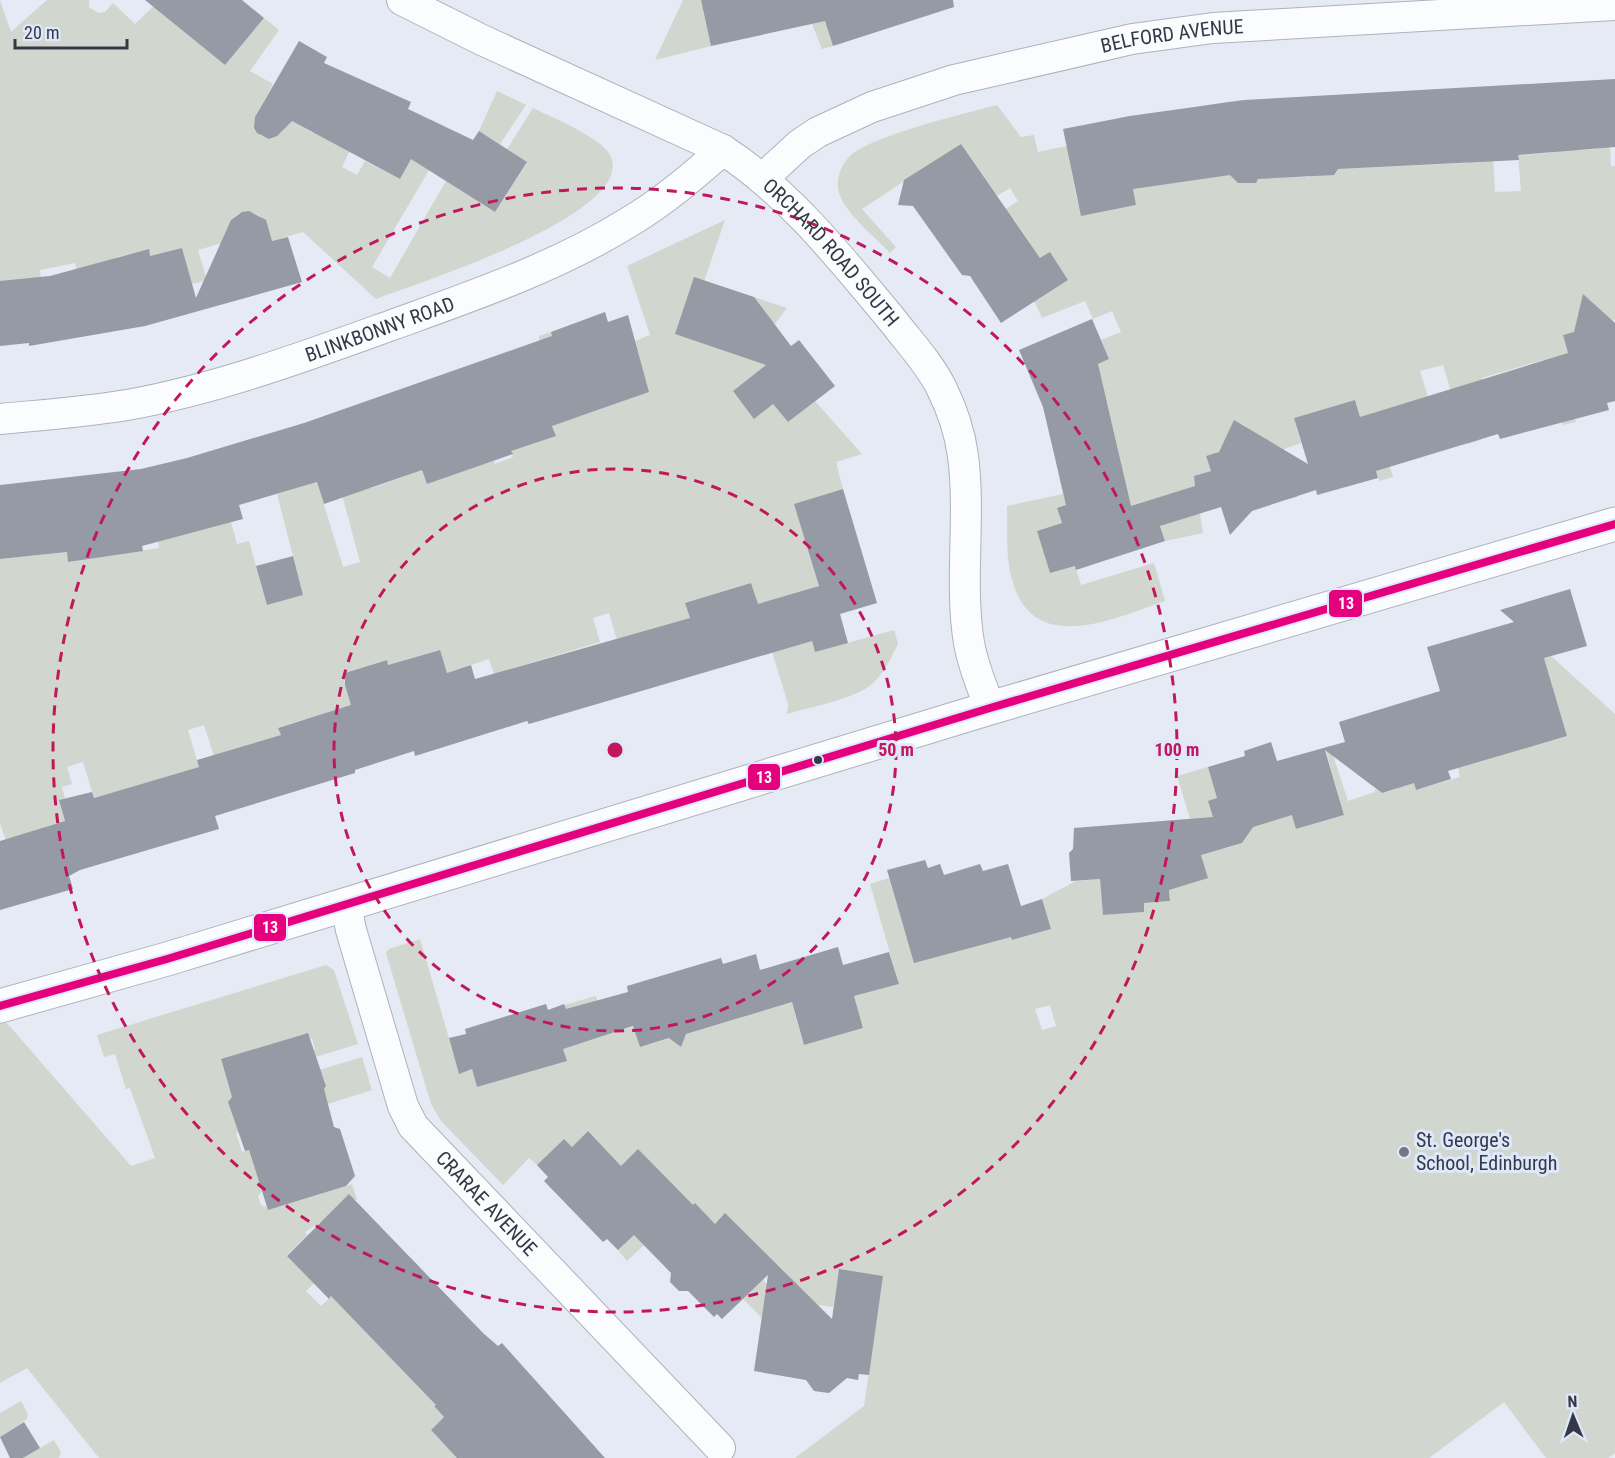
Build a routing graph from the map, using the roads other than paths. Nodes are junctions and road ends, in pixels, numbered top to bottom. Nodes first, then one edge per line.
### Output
1 (402, 0) edge
2 (1615, 5) edge
3 (723, 150) junction
4 (762, 179) junction
5 (0, 419) edge
6 (1615, 524) edge
7 (990, 708) junction
8 (346, 905) junction
9 (5, 1005) edge
10 (720, 1448) dead end

1 - 3 street, ORCHARD ROAD SOUTH
2 - 4 street, BELFORD AVENUE
3 - 4 street, ORCHARD ROAD SOUTH
3 - 5 street, BLINKBONNY ROAD
4 - 7 street, ORCHARD ROAD SOUTH
6 - 7 street
7 - 8 street
8 - 9 street
8 - 10 street, CRARAE AVENUE

